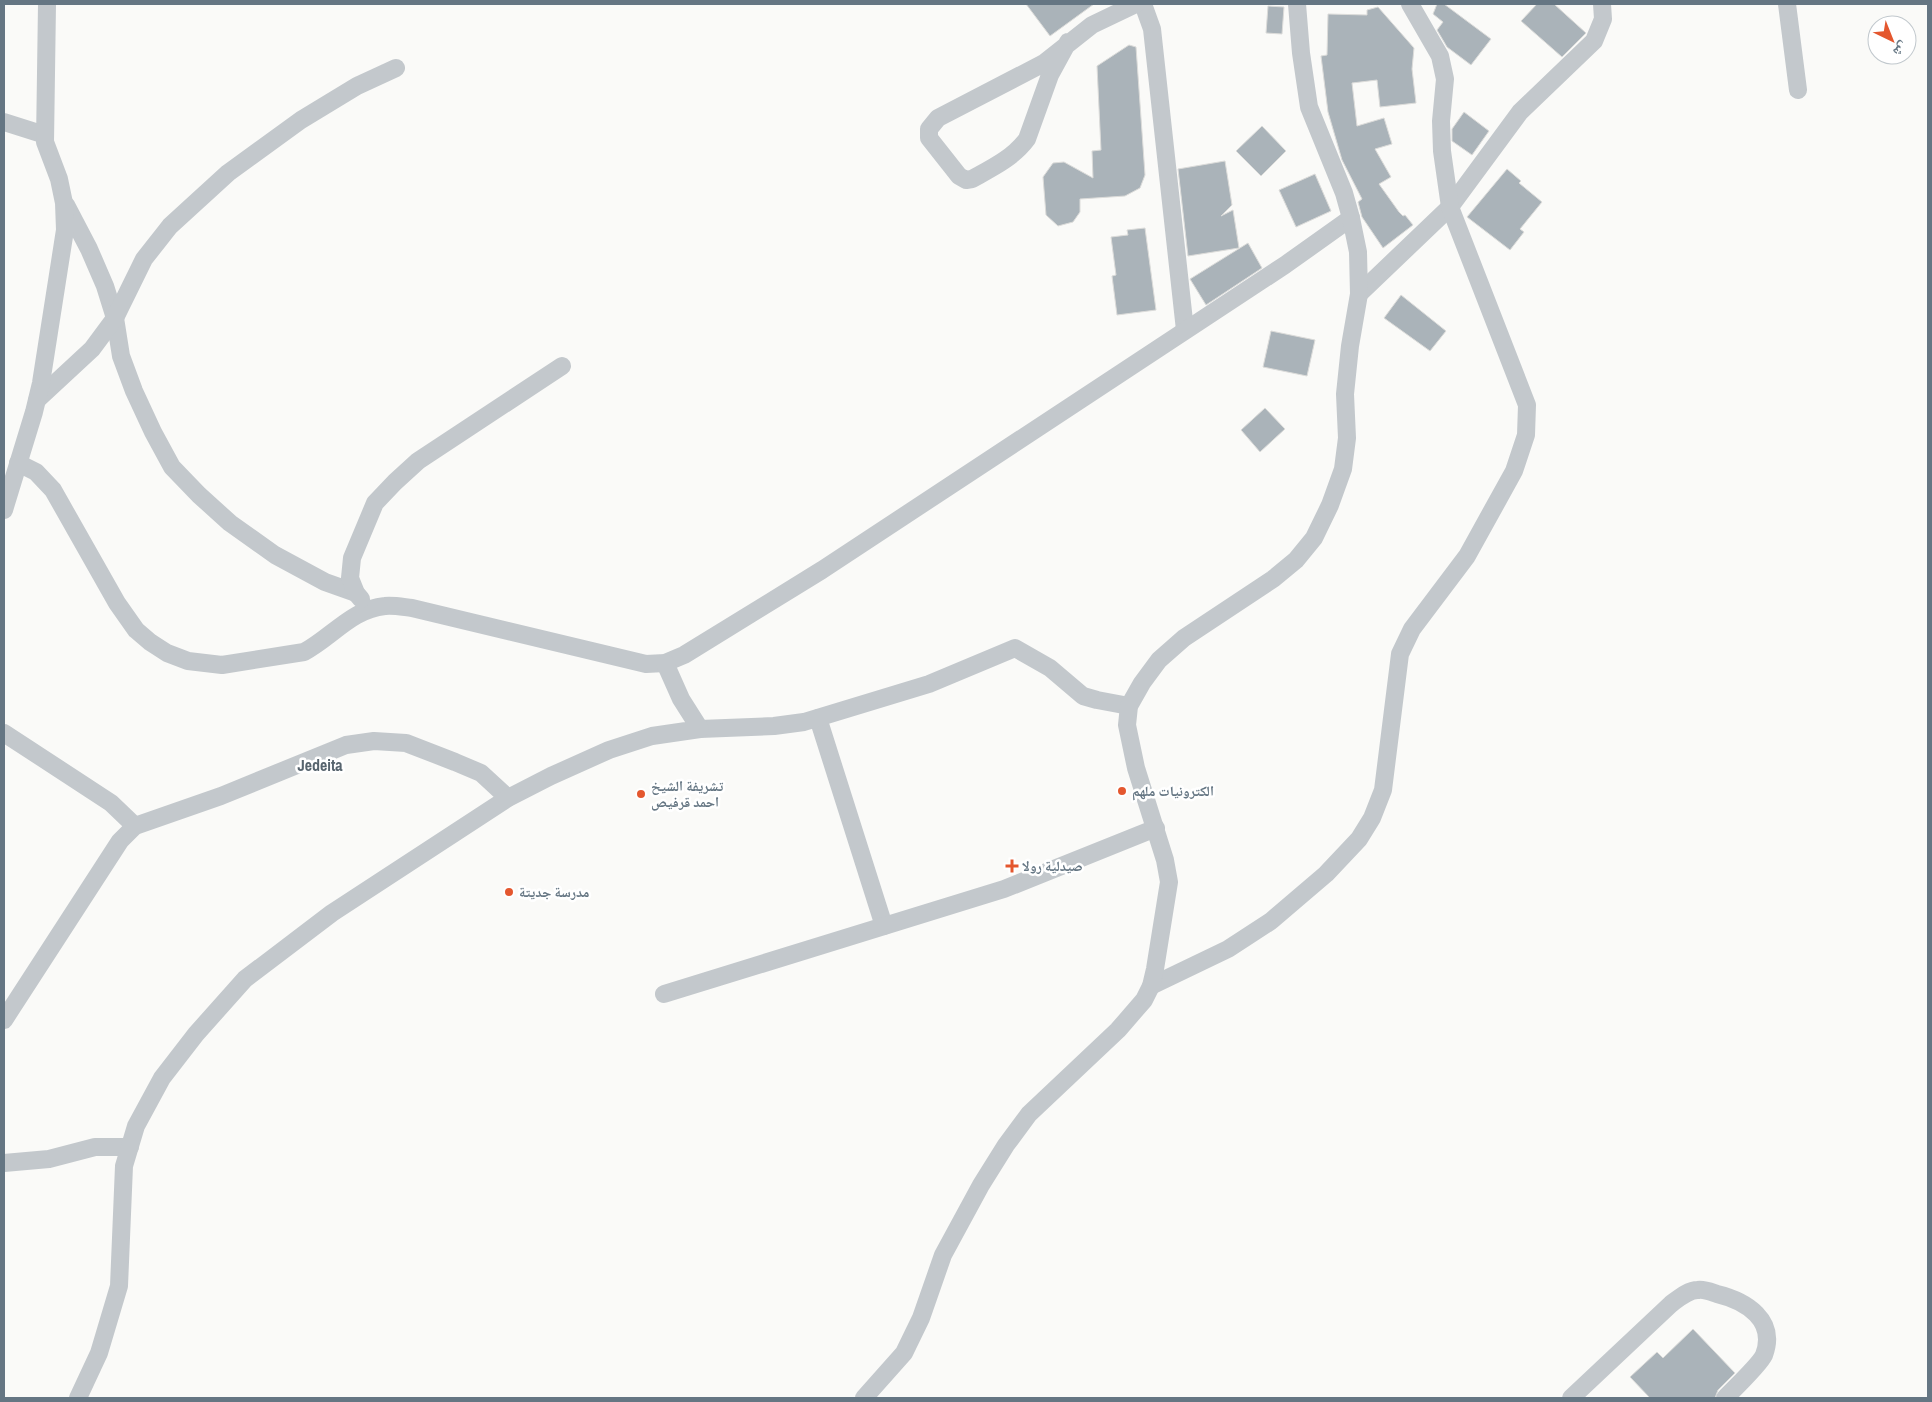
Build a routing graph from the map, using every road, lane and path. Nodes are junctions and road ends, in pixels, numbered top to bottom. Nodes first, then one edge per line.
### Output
1 (47, 4) edge
2 (1136, 4) edge
3 (1143, 4) edge
4 (1297, 4) edge
5 (1410, 4) edge
6 (1602, 4) edge
7 (1788, 4) edge
8 (1068, 42) junction
9 (396, 68) dead end
10 (1798, 90) dead end
11 (4, 122) edge
12 (45, 135) junction
13 (64, 203) junction
14 (1450, 207) junction
15 (1351, 218) junction
16 (1358, 294) junction
17 (115, 318) junction
18 (1185, 330) junction
19 (562, 366) dead end
20 (37, 400) junction
21 (18, 463) junction
22 (4, 510) edge
23 (356, 593) junction
24 (370, 609) junction
25 (665, 663) junction
26 (1129, 706) junction
27 (818, 718) junction
28 (700, 729) junction
29 (4, 733) edge
30 (508, 798) junction
31 (135, 826) junction
32 (1156, 828) junction
33 (884, 926) junction
34 (1151, 986) junction
35 (664, 994) dead end
36 (4, 1020) edge
37 (130, 1147) junction
38 (4, 1163) edge
39 (78, 1398) edge
40 (864, 1398) edge
41 (1571, 1398) edge
42 (1726, 1398) edge

1 - 12 street
2 - 8 street
3 - 18 street
4 - 15 street
5 - 14 street
6 - 14 street
7 - 10 street
8 - 8 street
9 - 17 street
11 - 12 street
12 - 13 street
13 - 17 street
13 - 20 street
14 - 16 street
14 - 34 street
15 - 16 street
15 - 18 street
16 - 26 street
17 - 20 street
17 - 23 street
18 - 25 street
19 - 23 street
20 - 21 street
21 - 22 street
21 - 24 street
23 - 24 street
24 - 25 street
25 - 28 street
26 - 27 street
26 - 32 street
27 - 28 street
27 - 33 street
28 - 30 street
29 - 31 street
30 - 31 street
30 - 37 street
31 - 36 street
32 - 33 street
32 - 34 street
33 - 35 street
34 - 40 street
37 - 38 street
37 - 39 street
41 - 42 street

